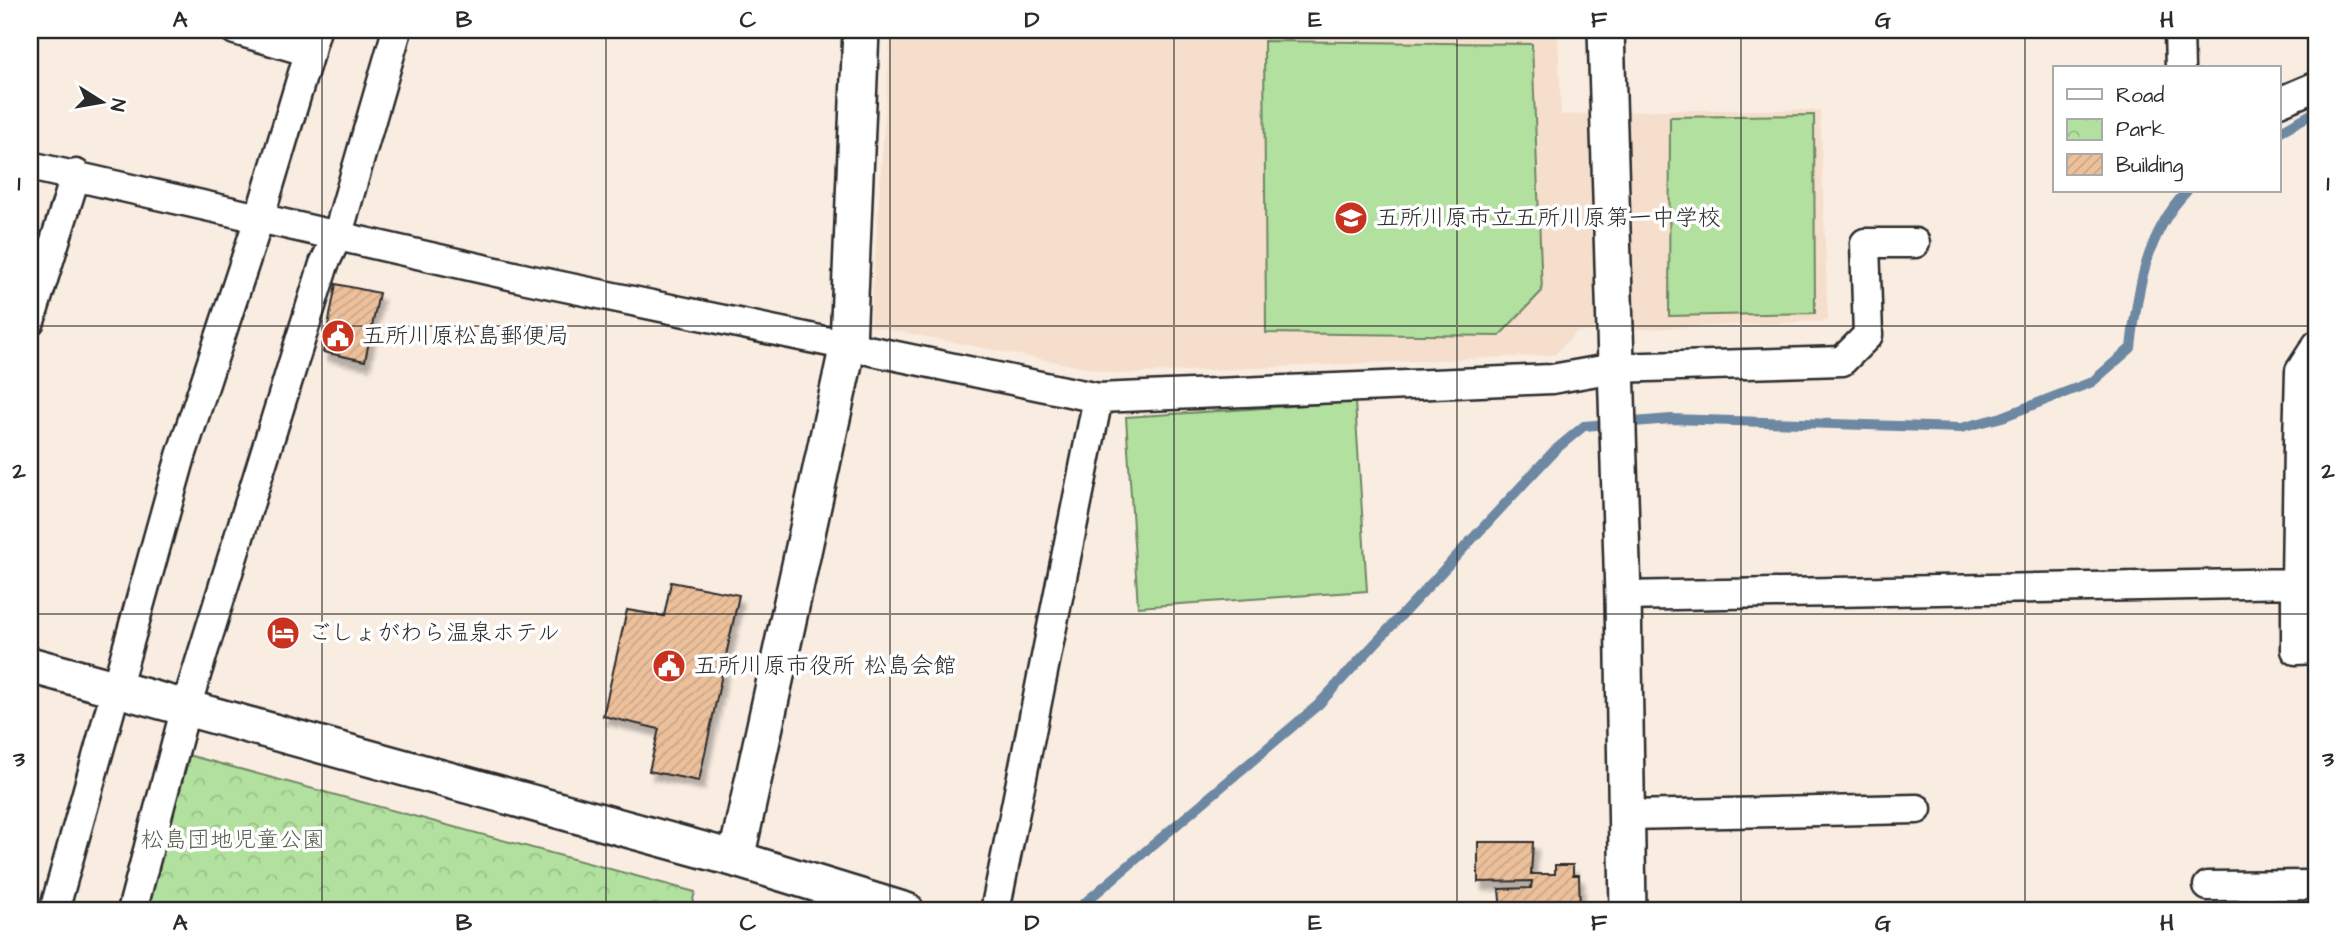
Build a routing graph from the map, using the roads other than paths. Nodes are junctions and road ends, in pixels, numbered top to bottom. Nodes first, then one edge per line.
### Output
1 (235, 30) edge
2 (397, 30) edge
3 (861, 30) edge
4 (1606, 30) edge
5 (2179, 30) edge
6 (313, 41) edge
7 (2180, 66) edge
8 (2317, 86) edge
9 (2280, 102) edge
10 (30, 166) edge
11 (76, 174) junction
12 (259, 219) junction
13 (337, 237) junction
14 (1916, 243) dead end
15 (30, 321) edge
16 (848, 345) junction
17 (2317, 345) edge
18 (1615, 379) junction
19 (1098, 398) junction
20 (2308, 444) edge
21 (2296, 583) junction
22 (1623, 596) junction
23 (2317, 649) edge
24 (30, 665) edge
25 (116, 691) junction
26 (186, 707) junction
27 (1917, 809) dead end
28 (1626, 815) junction
29 (736, 859) junction
30 (2317, 885) edge
31 (2208, 886) dead end
32 (54, 911) edge
33 (132, 911) edge
34 (906, 911) edge
35 (995, 911) edge
36 (1628, 911) edge

1 - 6 street
2 - 13 street
3 - 16 street
4 - 18 street
5 - 7 street
6 - 12 street
8 - 9 street
10 - 11 street
11 - 12 street
11 - 15 street
12 - 13 street
12 - 25 street
13 - 16 street
13 - 26 street
14 - 18 street
16 - 19 street
16 - 29 street
17 - 20 street
18 - 19 street
18 - 22 street
19 - 35 street
20 - 21 street
21 - 22 street
21 - 23 street
22 - 28 street
24 - 25 street
25 - 26 street
25 - 32 street
26 - 29 street
26 - 33 street
27 - 28 street
28 - 36 street
29 - 34 street
30 - 31 street

